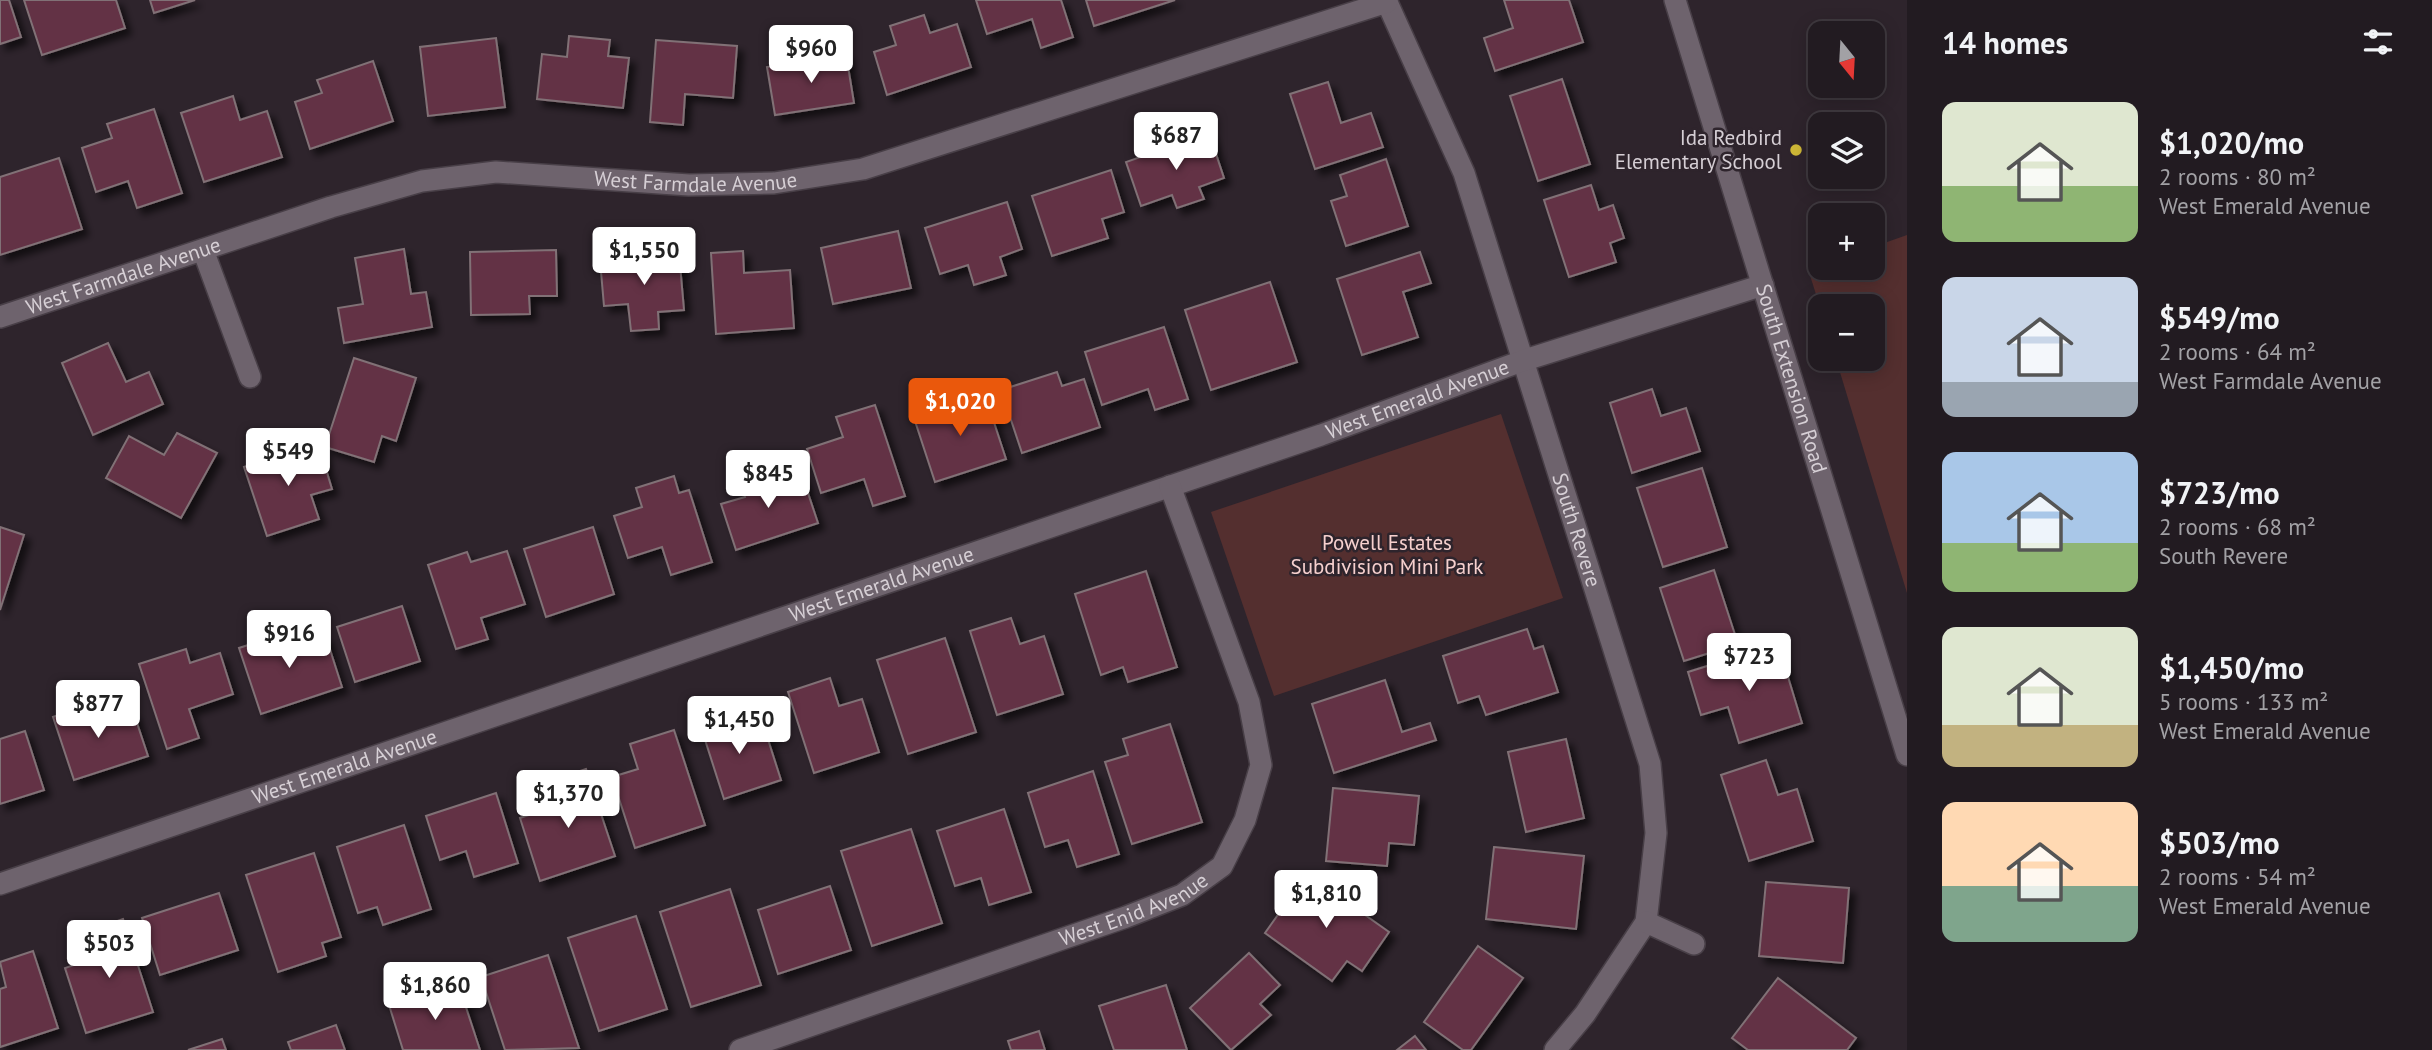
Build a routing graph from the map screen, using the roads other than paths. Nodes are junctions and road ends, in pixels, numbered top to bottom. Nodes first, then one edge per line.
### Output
1 (1675, 0) edge
2 (1386, 1) edge
3 (203, 250) junction
4 (1763, 285) junction
5 (0, 317) edge
6 (1522, 361) junction
7 (250, 377) dead end
8 (1170, 486) junction
9 (1907, 755) edge
10 (0, 884) edge
11 (1646, 922) junction
12 (1693, 944) dead end
13 (740, 1050) edge
14 (1555, 1050) edge

1 - 4 street, South Extension Road
2 - 3 street, West Farmdale Avenue
2 - 6 street, South Revere
3 - 5 street, West Farmdale Avenue
3 - 7 street
4 - 6 street, West Emerald Avenue
4 - 9 street, South Extension Road
6 - 8 street, West Emerald Avenue
6 - 11 street, South Revere
8 - 10 street, West Emerald Avenue
8 - 13 street, West Enid Avenue
11 - 12 street
11 - 14 street, South Revere

